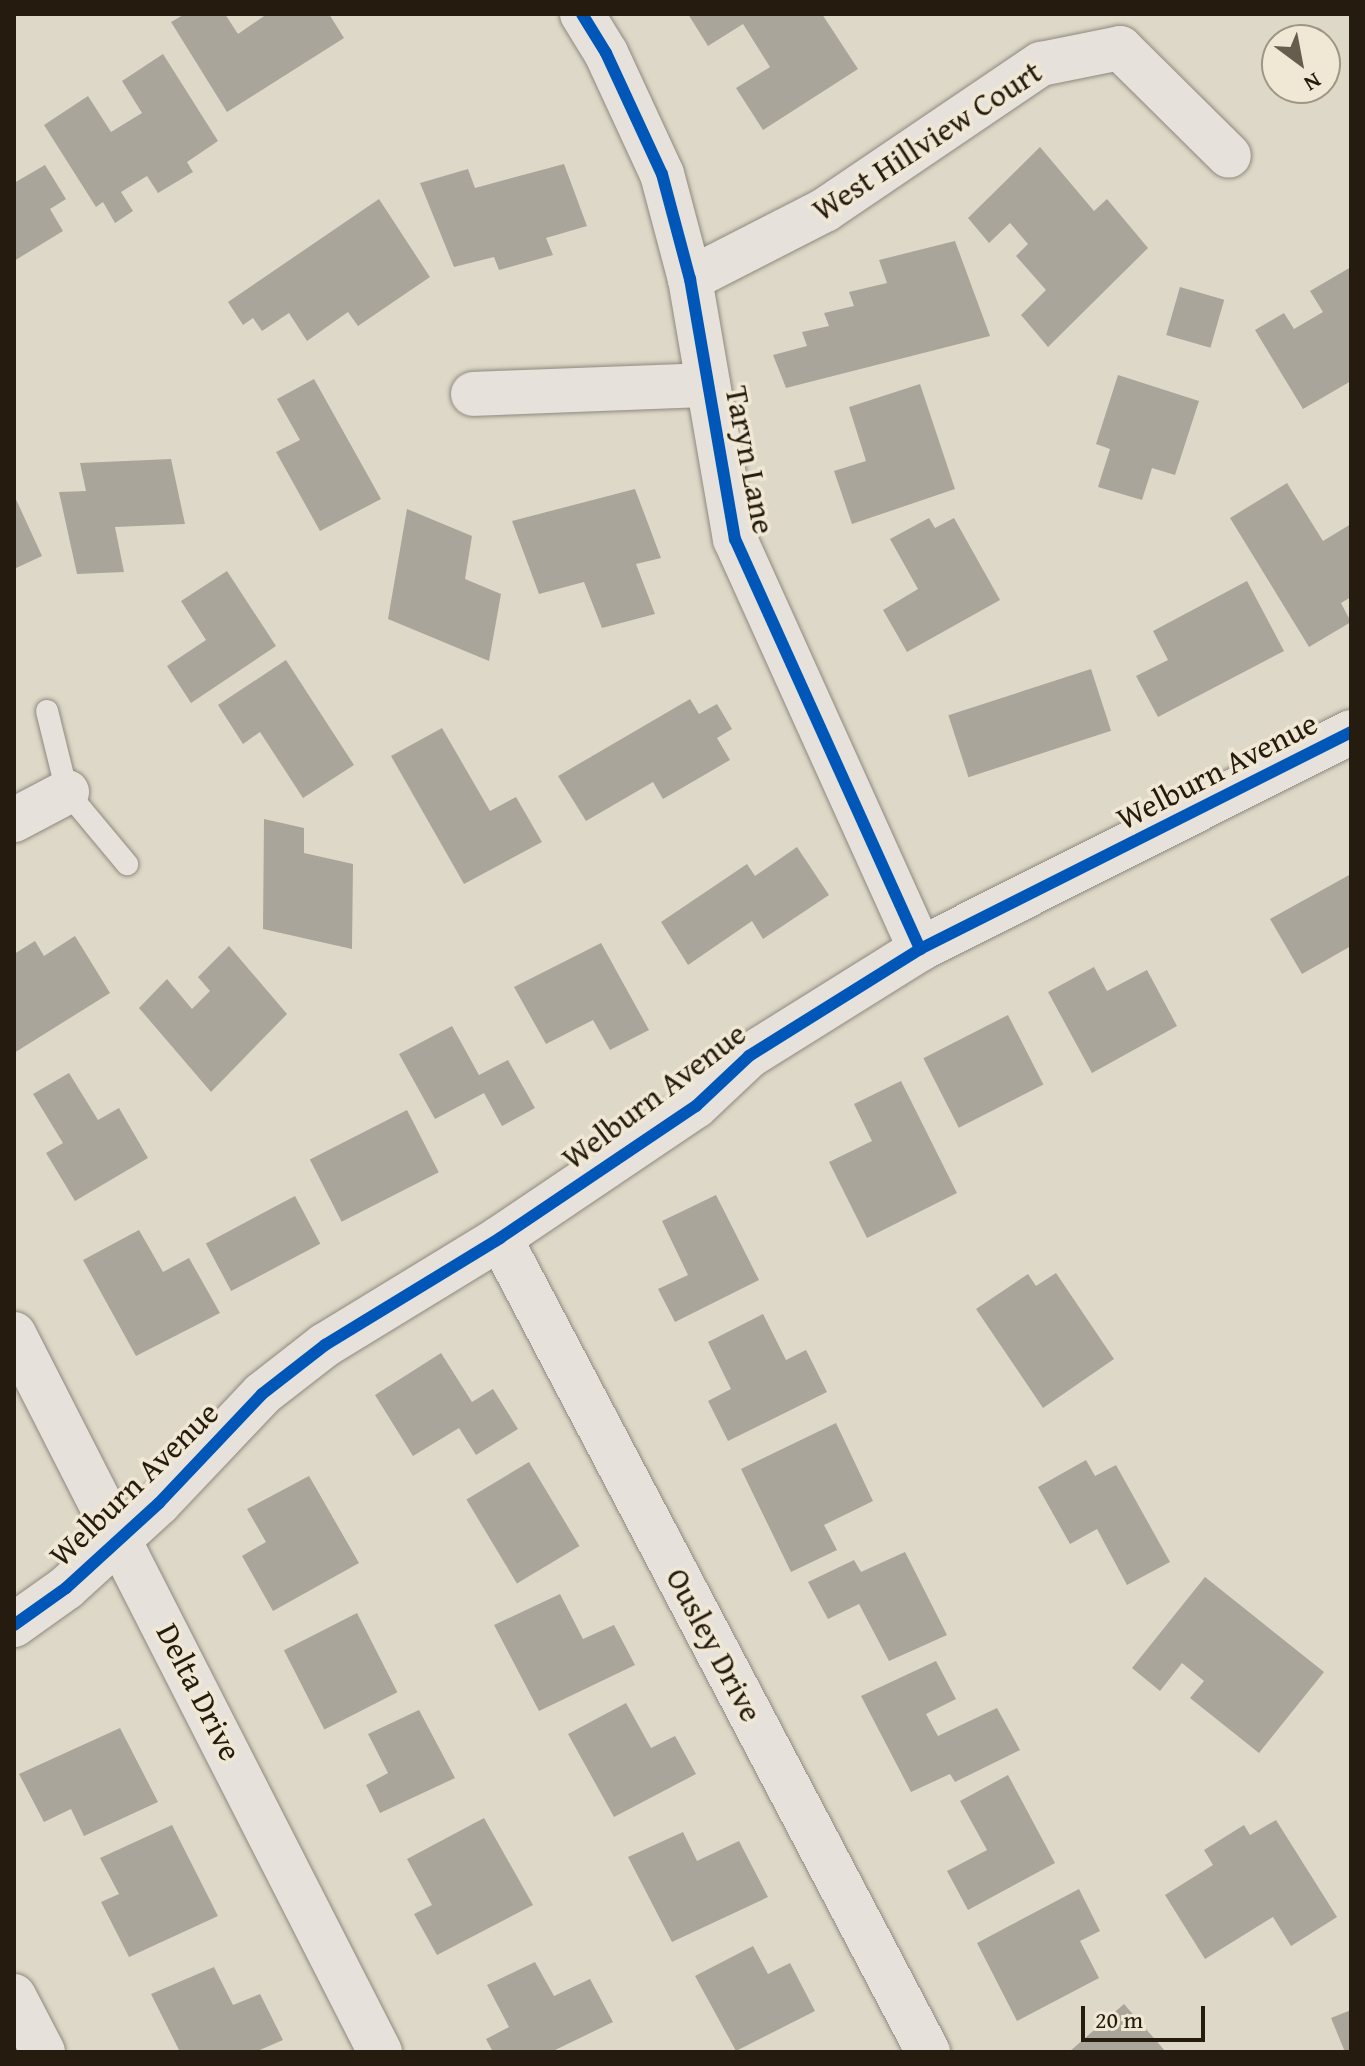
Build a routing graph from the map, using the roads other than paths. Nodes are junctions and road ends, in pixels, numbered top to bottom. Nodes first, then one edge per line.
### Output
1 (582, 14) edge
2 (1229, 156) dead end
3 (690, 279) junction
4 (708, 385) junction
5 (473, 394) dead end
6 (47, 711) dead end
7 (1351, 732) edge
8 (67, 792) junction
9 (14, 820) edge
10 (127, 864) dead end
11 (920, 949) junction
12 (500, 1238) junction
13 (14, 1334) edge
14 (122, 1537) junction
15 (14, 1625) edge
16 (14, 1996) edge
17 (43, 2052) edge
18 (380, 2052) edge
19 (928, 2052) edge

1 - 3 street, Taryn Lane
2 - 3 street, West Hillview Court
3 - 4 street, Taryn Lane
4 - 5 street
4 - 11 street, Taryn Lane
6 - 8 lane
7 - 11 street, Welburn Avenue
8 - 9 street
8 - 10 lane
11 - 12 street, Welburn Avenue
12 - 14 street, Welburn Avenue
12 - 19 street, Ousley Drive
13 - 14 street, Delta Drive
14 - 15 street, Welburn Avenue
14 - 18 street, Delta Drive
16 - 17 street

